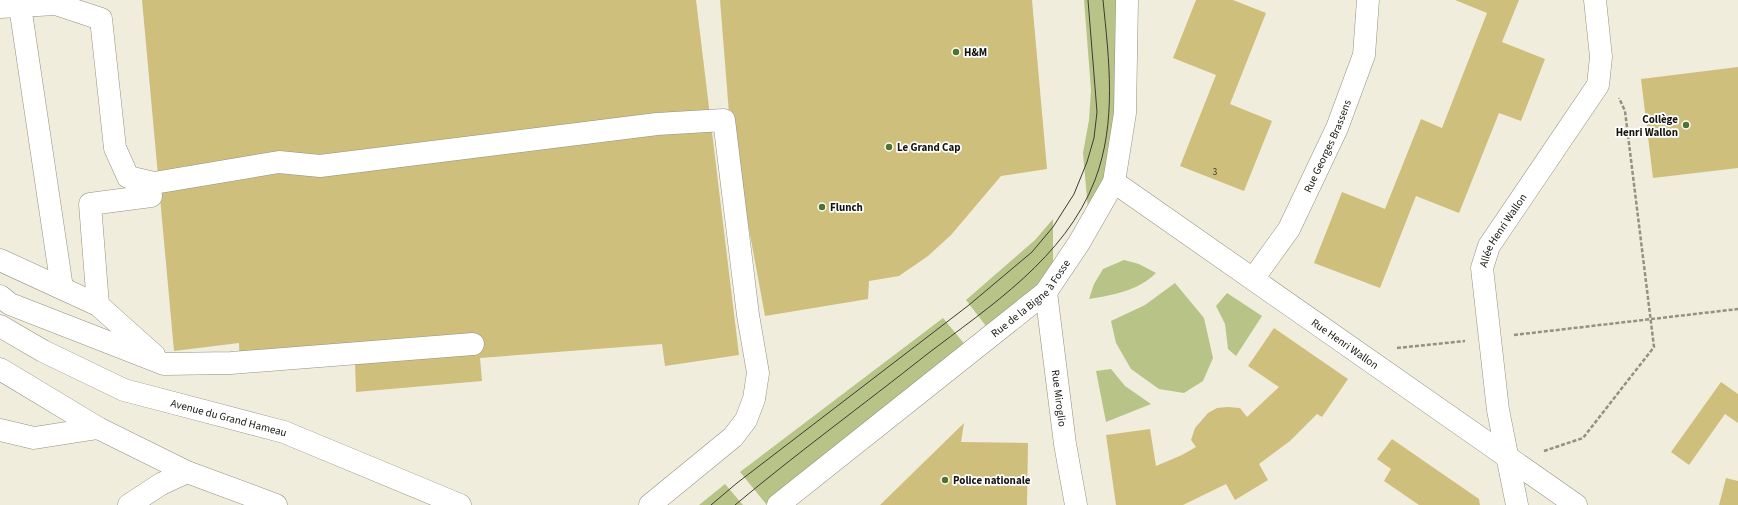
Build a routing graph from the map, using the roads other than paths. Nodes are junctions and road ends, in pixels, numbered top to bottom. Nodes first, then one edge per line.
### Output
1 (1127, 0) edge
2 (1368, 0) edge
3 (1595, 0) edge
4 (10, 6) edge
5 (1114, 182) junction
6 (152, 189) junction
7 (0, 260) edge
8 (1253, 279) junction
9 (62, 288) junction
10 (1046, 292) junction
11 (0, 296) edge
12 (98, 305) junction
13 (0, 326) edge
14 (473, 344) dead end
15 (164, 364) junction
16 (0, 369) edge
17 (98, 428) junction
18 (0, 430) edge
19 (1508, 457) junction
20 (187, 472) junction
21 (128, 505) edge
22 (276, 505) edge
23 (460, 505) edge
24 (650, 505) edge
25 (778, 505) edge
26 (1076, 505) edge
27 (1517, 505) edge
28 (1576, 505) edge

1 - 5 street, Rue de la Bigne à Fosse
2 - 8 street, Rue Georges Brassens
3 - 19 street, Allée Henri Wallon
4 - 6 street
4 - 9 street
5 - 8 street, Rue Henri Wallon
5 - 10 street, Rue de la Bigne à Fosse
6 - 12 street
6 - 24 street
7 - 9 street
8 - 19 street, Rue Henri Wallon
9 - 12 street
10 - 25 street, Rue de la Bigne à Fosse
10 - 26 street, Rue Miroglio
11 - 15 street
12 - 15 street
13 - 23 street, Avenue du Grand Hameau
14 - 15 street
16 - 17 street
17 - 18 street
17 - 20 street
19 - 27 street, Allée Henri Wallon
19 - 28 street, Rue Henri Wallon
20 - 21 street
20 - 22 street

